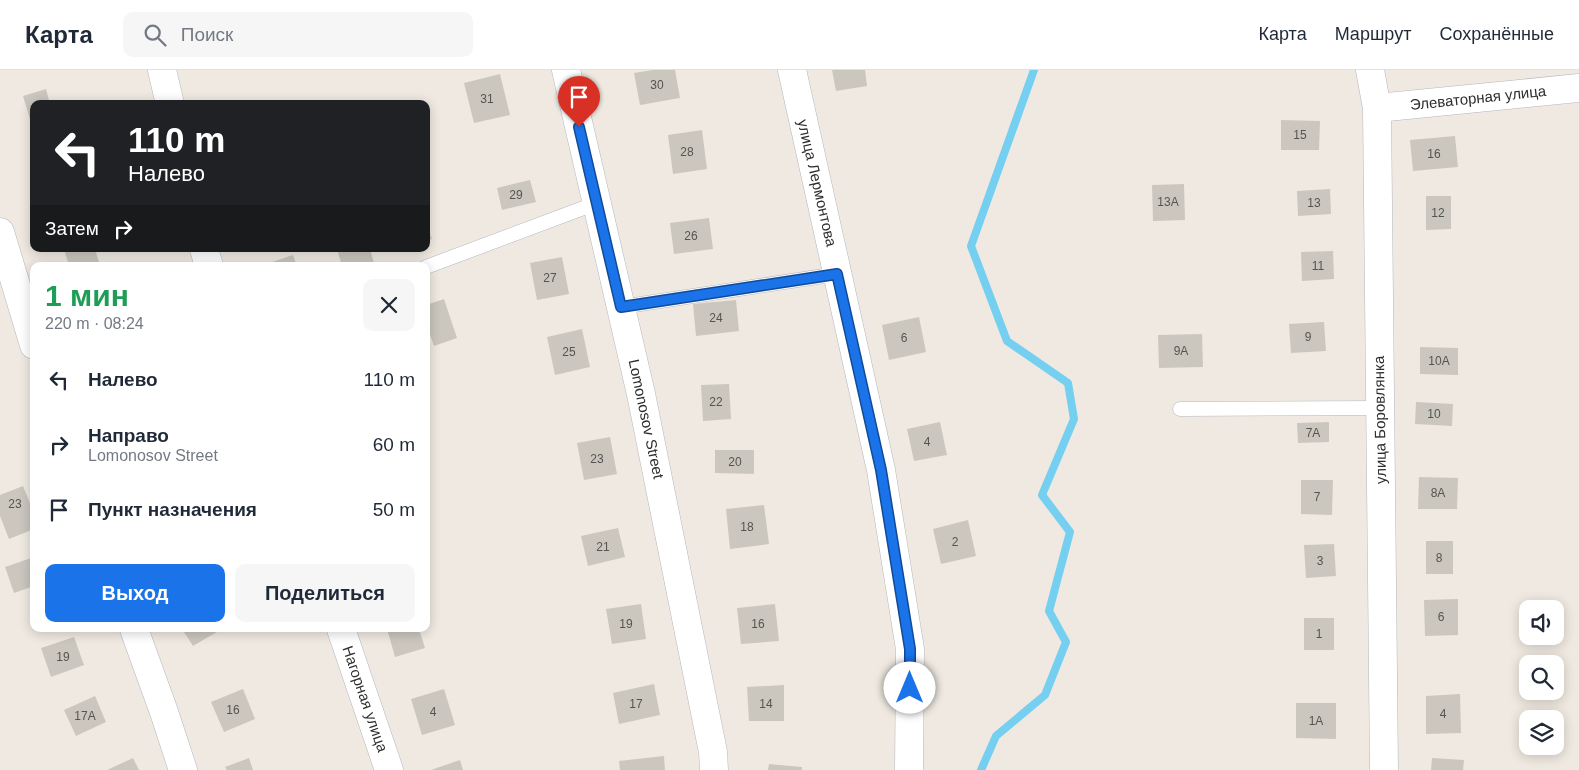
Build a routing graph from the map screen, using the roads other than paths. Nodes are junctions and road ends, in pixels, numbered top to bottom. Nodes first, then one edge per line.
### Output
1 (162, 70) edge
2 (566, 70) edge
3 (792, 70) edge
4 (1370, 70) edge
5 (1579, 88) edge
6 (169, 100) edge
7 (1377, 108) junction
8 (597, 203) junction
9 (0, 232) edge
10 (430, 266) edge
11 (837, 274) junction
12 (621, 307) junction
13 (30, 331) edge
14 (1380, 408) junction
15 (1180, 409) dead end
16 (135, 632) edge
17 (342, 632) edge
18 (183, 770) edge
19 (389, 770) edge
20 (714, 770) edge
21 (909, 770) edge
22 (1384, 770) edge

1 - 6 street
2 - 8 street, Lomonosov Street
3 - 11 street, улица Лермонтова
4 - 7 street, улица Боровлянка
5 - 7 street, Элеваторная улица
7 - 14 street, улица Боровлянка
8 - 10 lane
8 - 12 street, Lomonosov Street
9 - 13 street
11 - 12 lane
11 - 21 street, улица Лермонтова
12 - 20 street, Lomonosov Street
14 - 15 lane
14 - 22 street, улица Боровлянка
16 - 18 street
17 - 19 street, Нагорная улица

